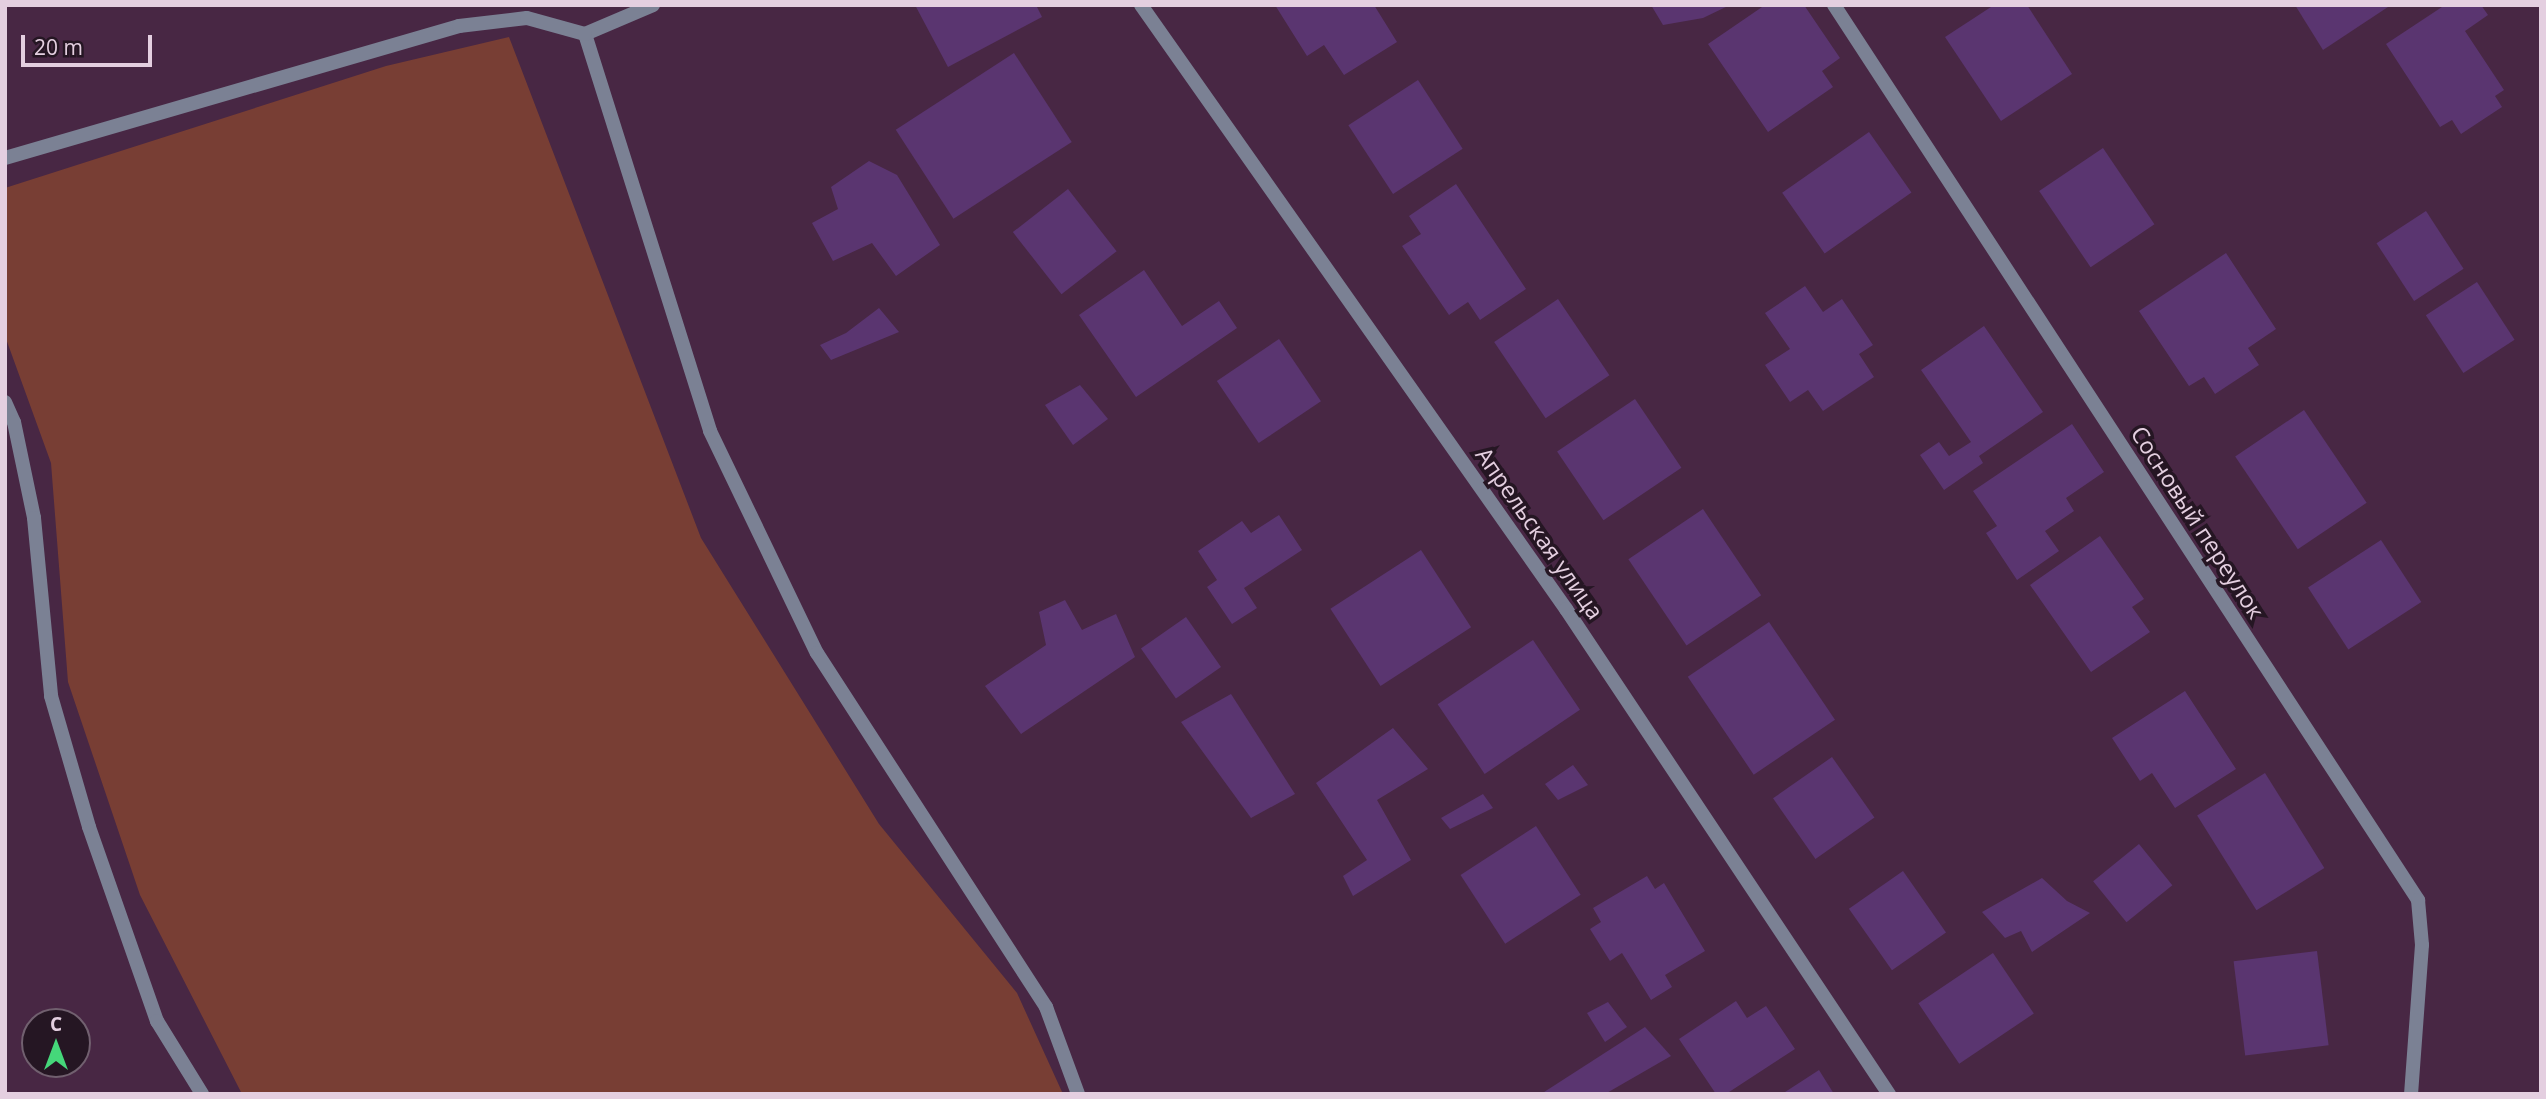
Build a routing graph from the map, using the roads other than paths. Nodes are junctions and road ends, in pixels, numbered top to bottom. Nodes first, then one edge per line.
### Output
1 (653, 5) edge
2 (1141, 5) edge
3 (1834, 5) edge
4 (584, 34) junction
5 (5, 158) edge
6 (5, 402) edge
7 (202, 1094) edge
8 (1078, 1094) edge
9 (1889, 1094) edge
10 (2411, 1094) edge

1 - 4 street
2 - 9 street, Апрельская улица
3 - 10 street, Сосновый переулок
4 - 5 street
4 - 8 street
6 - 7 street

